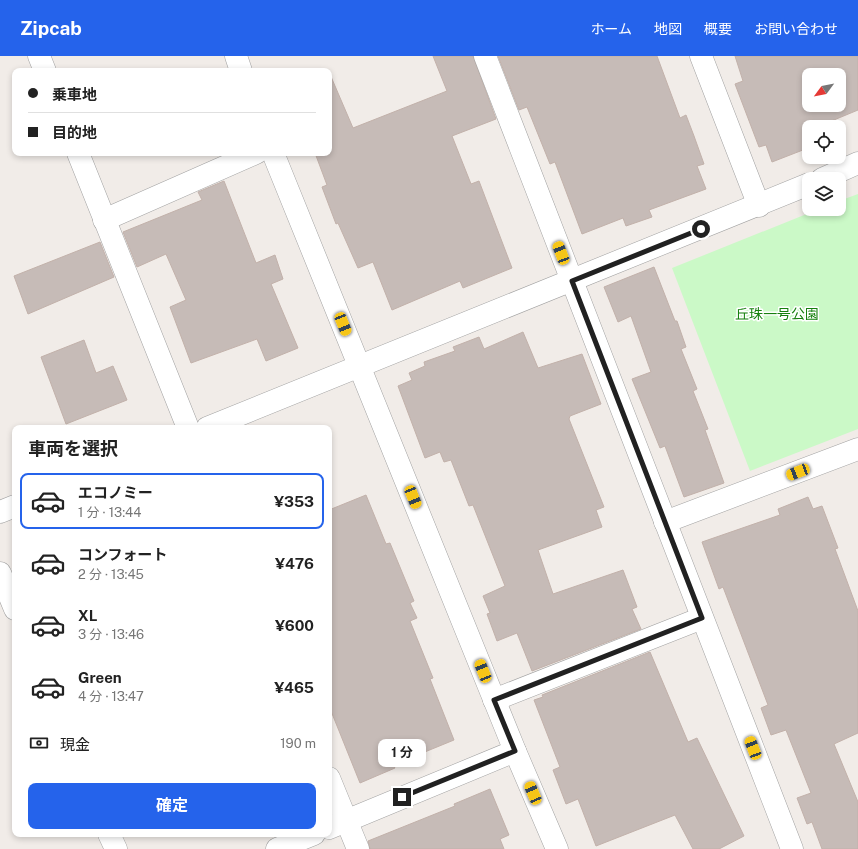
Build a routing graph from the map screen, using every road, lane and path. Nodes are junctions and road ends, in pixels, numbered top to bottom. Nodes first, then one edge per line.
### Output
1 (39, 56) edge
2 (236, 56) edge
3 (485, 56) edge
4 (701, 56) edge
5 (44, 68) edge
6 (240, 68) edge
7 (79, 156) edge
8 (249, 156) edge
9 (274, 156) edge
10 (858, 164) edge
11 (839, 172) edge
12 (802, 187) edge
13 (759, 206) junction
14 (104, 220) junction
15 (572, 281) junction
16 (360, 366) junction
17 (187, 425) edge
18 (214, 425) edge
19 (858, 451) edge
20 (12, 507) edge
21 (0, 512) edge
22 (665, 522) junction
23 (0, 573) edge
24 (12, 602) edge
25 (702, 618) junction
26 (494, 700) junction
27 (515, 751) junction
28 (332, 793) edge
29 (338, 824) edge
30 (110, 837) edge
31 (307, 837) edge
32 (116, 849) edge
33 (277, 849) edge
34 (358, 849) edge
35 (557, 849) edge
36 (792, 849) edge

1 - 5 street
2 - 6 street
3 - 15 street
4 - 13 street
7 - 14 street
8 - 14 street
9 - 16 street
10 - 11 street
12 - 13 street
13 - 15 street
14 - 17 street
15 - 16 street
15 - 22 street
16 - 18 street
16 - 26 street
19 - 22 street
20 - 21 street
22 - 25 street
23 - 24 street
25 - 26 street
25 - 36 street
26 - 27 street
27 - 29 street
27 - 35 street
28 - 29 street
29 - 34 street
30 - 32 street
31 - 33 street

